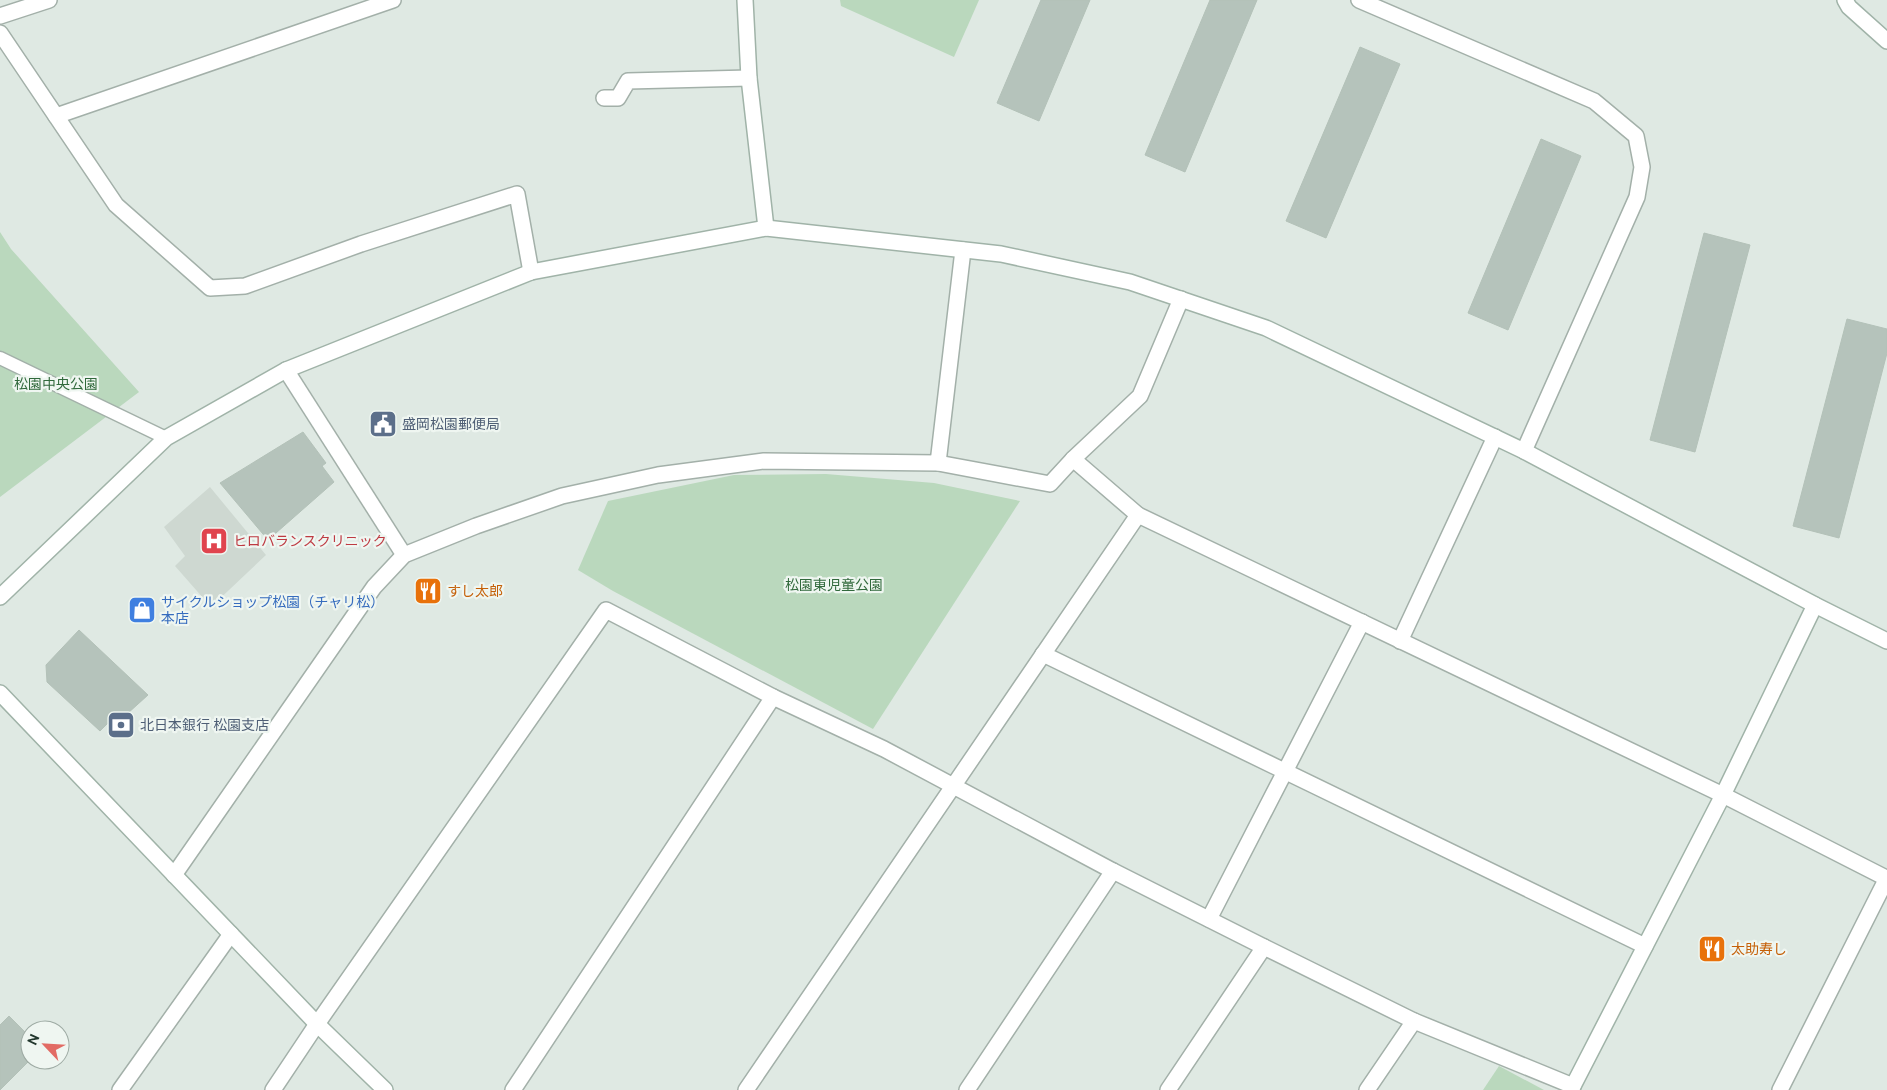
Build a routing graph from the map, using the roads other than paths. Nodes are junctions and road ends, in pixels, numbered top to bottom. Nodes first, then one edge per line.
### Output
1 (49, 0) edge
2 (393, 0) edge
3 (745, 0) edge
4 (1359, 0) edge
5 (1845, 0) edge
6 (0, 16) edge
7 (0, 33) edge
8 (1887, 39) edge
9 (749, 78) junction
10 (604, 98) dead end
11 (56, 116) junction
12 (766, 228) junction
13 (963, 250) junction
14 (531, 272) junction
15 (1181, 299) junction
16 (0, 358) edge
17 (286, 370) junction
18 (166, 438) junction
19 (1495, 438) junction
20 (1524, 451) junction
21 (1073, 459) junction
22 (938, 463) junction
23 (1138, 515) junction
24 (404, 555) junction
25 (0, 597) edge
26 (1815, 605) junction
27 (1362, 622) junction
28 (1400, 641) junction
29 (1887, 641) edge
30 (1043, 654) junction
31 (0, 693) edge
32 (773, 697) junction
33 (1285, 772) junction
34 (954, 785) junction
35 (1723, 795) junction
36 (1113, 871) junction
37 (174, 875) junction
38 (1887, 878) edge
39 (1208, 919) junction
40 (231, 934) junction
41 (1645, 946) junction
42 (1264, 947) junction
43 (1414, 1021) junction
44 (317, 1024) junction
45 (1572, 1088) edge
46 (120, 1090) edge
47 (273, 1090) edge
48 (385, 1090) edge
49 (513, 1090) edge
50 (746, 1090) edge
51 (967, 1090) edge
52 (1168, 1090) edge
53 (1367, 1090) edge
54 (1780, 1090) edge

1 - 6 street
2 - 11 street
3 - 9 street
4 - 20 street
5 - 8 street
7 - 11 street
9 - 10 street
9 - 12 street
11 - 14 street
12 - 13 street
12 - 14 street
13 - 15 street
13 - 22 street
14 - 17 street
15 - 19 street
15 - 21 street
16 - 18 lane
17 - 18 street
17 - 24 street
18 - 25 street
19 - 20 street
19 - 28 street
20 - 26 street
21 - 22 street
21 - 23 street
22 - 24 street
23 - 27 street
23 - 30 street
24 - 37 street
26 - 29 street
26 - 35 street
27 - 28 street
27 - 33 street
28 - 35 street
30 - 33 street
30 - 34 street
31 - 37 street
32 - 34 street
32 - 44 street
32 - 49 street
33 - 39 street
33 - 41 street
34 - 36 street
34 - 50 street
35 - 38 street
35 - 41 street
36 - 39 street
36 - 51 street
37 - 40 street
38 - 54 street
39 - 42 street
40 - 44 street
40 - 46 street
41 - 45 street
42 - 43 street
42 - 52 street
43 - 45 street
43 - 53 street
44 - 47 street
44 - 48 street

